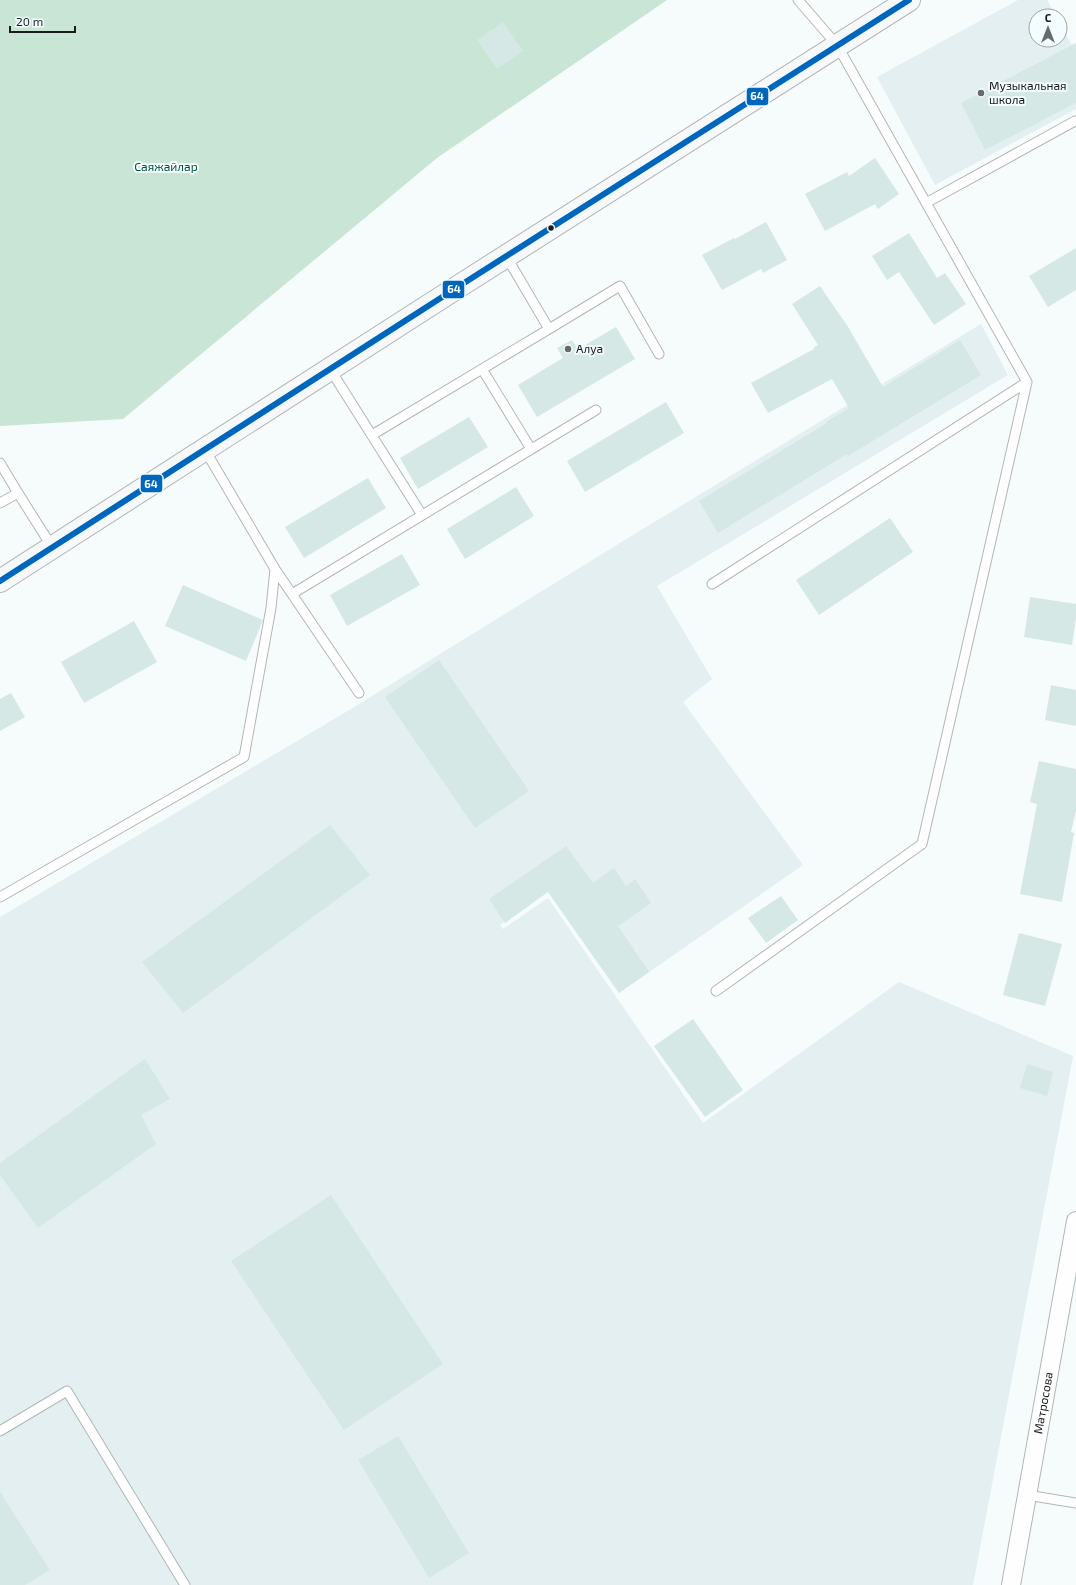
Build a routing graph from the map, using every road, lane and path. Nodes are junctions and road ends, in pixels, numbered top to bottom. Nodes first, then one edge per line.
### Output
1 (798, 0) edge
2 (909, 0) edge
3 (837, 46) junction
4 (1075, 121) edge
5 (926, 204) junction
6 (506, 256) junction
7 (549, 329) junction
8 (659, 354) dead end
9 (330, 369) junction
10 (482, 369) junction
11 (1027, 382) junction
12 (596, 410) dead end
13 (372, 435) junction
14 (532, 449) junction
15 (205, 450) junction
16 (0, 463) edge
17 (18, 493) junction
18 (0, 503) edge
19 (422, 515) junction
20 (52, 547) junction
21 (275, 569) junction
22 (0, 581) edge
23 (712, 584) dead end
24 (292, 594) junction
25 (359, 694) dead end
26 (0, 897) edge
27 (716, 991) dead end
28 (1076, 1221) edge
29 (0, 1431) edge
30 (1027, 1495) junction
31 (1076, 1503) edge
32 (185, 1585) edge
33 (1011, 1585) edge

1 - 3 lane
2 - 3 street
3 - 5 lane
3 - 6 street
4 - 5 lane
5 - 11 lane
6 - 7 lane
6 - 9 street
7 - 8 lane
7 - 10 lane
9 - 13 lane
9 - 15 street
10 - 13 lane
10 - 14 lane
11 - 23 lane
11 - 27 lane
12 - 14 lane
13 - 19 lane
14 - 19 lane
15 - 20 street
15 - 21 lane
16 - 17 lane
17 - 18 lane
17 - 20 lane
19 - 24 lane
20 - 22 street
21 - 24 lane
21 - 26 lane
24 - 25 lane
28 - 30 street, Матросова
29 - 32 lane
30 - 31 lane
30 - 33 street, Матросова

